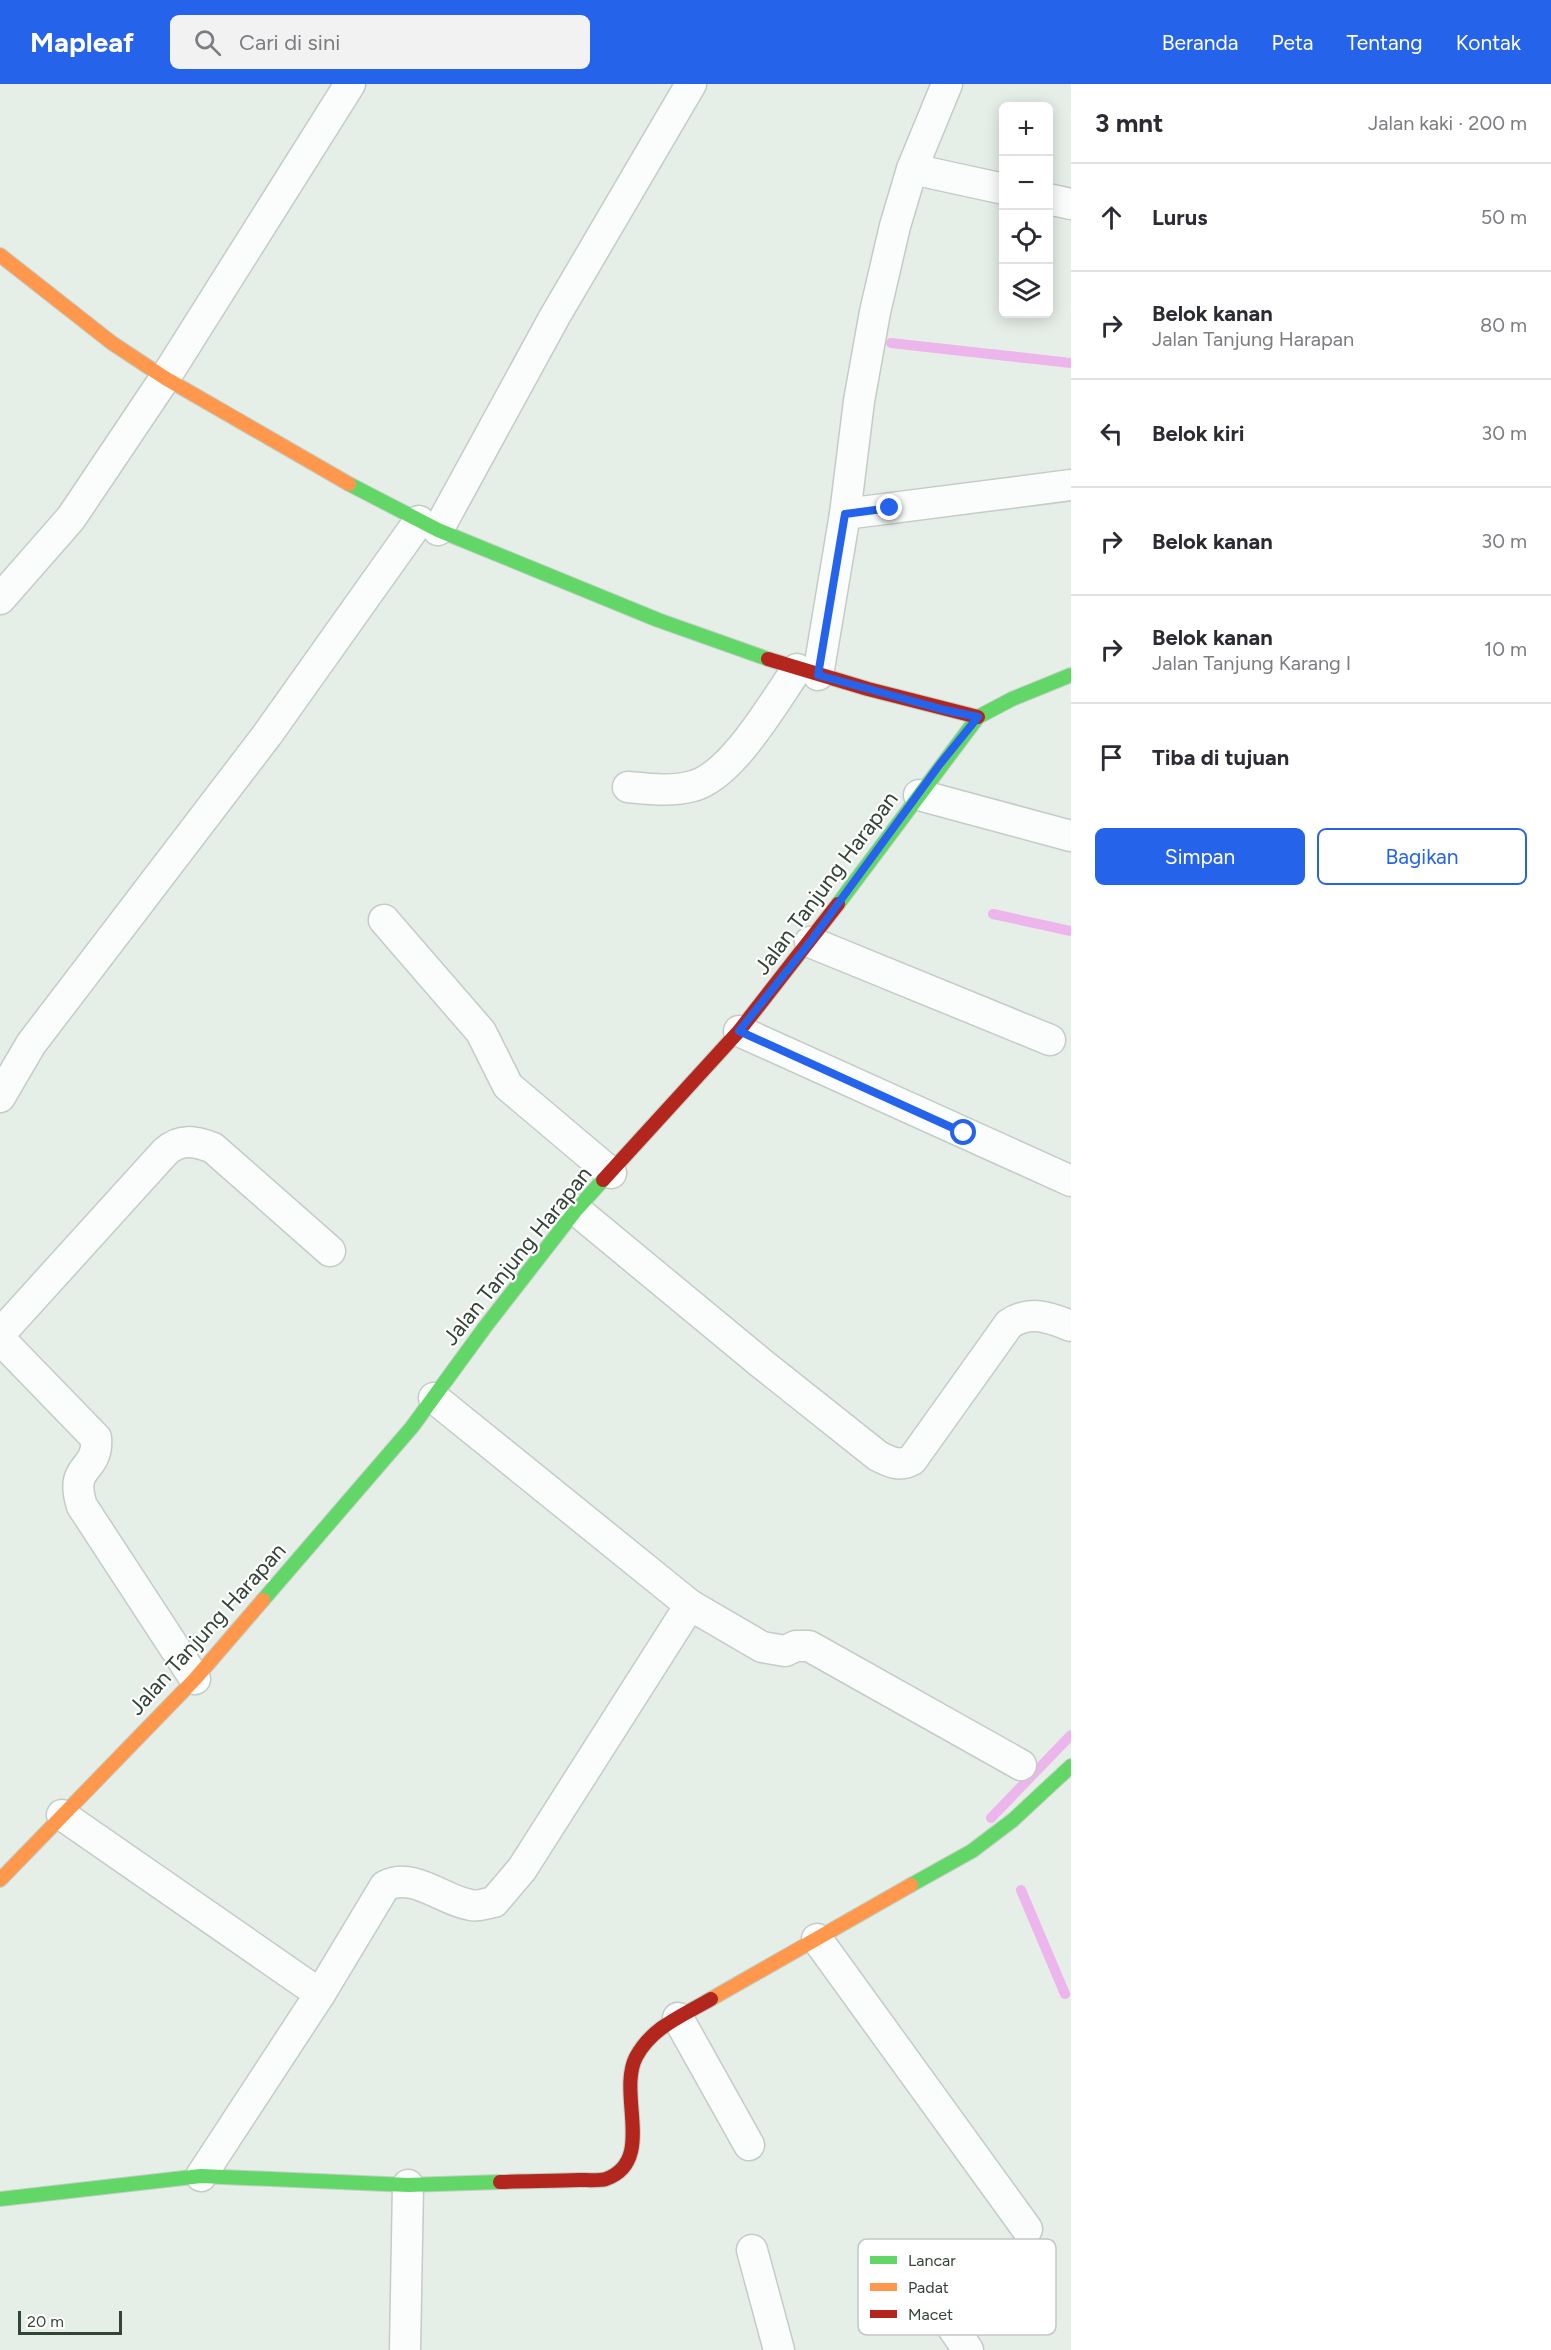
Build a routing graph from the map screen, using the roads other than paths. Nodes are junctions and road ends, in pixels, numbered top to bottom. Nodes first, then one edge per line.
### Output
1 (350, 84) edge
2 (691, 84) edge
3 (947, 84) edge
4 (912, 169) junction
5 (999, 188) edge
6 (1053, 200) edge
7 (1071, 204) edge
8 (0, 255) edge
9 (165, 378) junction
10 (1071, 485) edge
11 (845, 514) junction
12 (428, 526) junction
13 (0, 599) edge
14 (808, 672) junction
15 (1071, 675) edge
16 (978, 717) junction
17 (628, 787) dead end
18 (919, 795) junction
19 (1071, 836) edge
20 (384, 920) dead end
21 (810, 942) junction
22 (739, 1031) junction
23 (1050, 1040) dead end
24 (0, 1097) edge
25 (611, 1173) junction
26 (1071, 1181) edge
27 (576, 1210) junction
28 (330, 1251) dead end
29 (1071, 1326) edge
30 (0, 1334) edge
31 (0, 1339) edge
32 (434, 1398) junction
33 (690, 1605) junction
34 (195, 1678) junction
35 (1021, 1765) dead end
36 (1071, 1766) edge
37 (62, 1815) junction
38 (0, 1880) edge
39 (817, 1939) junction
40 (320, 1994) junction
41 (678, 2018) junction
42 (749, 2145) dead end
43 (201, 2176) junction
44 (408, 2185) junction
45 (0, 2199) edge
46 (1027, 2229) dead end
47 (752, 2250) dead end
48 (958, 2335) edge
49 (405, 2350) edge
50 (779, 2350) edge
51 (968, 2350) edge

1 - 9 street
2 - 12 street
3 - 4 street
4 - 5 street
4 - 11 street
6 - 7 street
8 - 9 street
9 - 12 street
9 - 13 street
10 - 11 street
11 - 14 street
12 - 14 street
12 - 24 street
14 - 16 street
14 - 17 street
15 - 16 street, Jalan Tanjung Harapan
16 - 18 street, Jalan Tanjung Harapan
18 - 19 street
18 - 21 street, Jalan Tanjung Harapan
20 - 25 street
21 - 22 street, Jalan Tanjung Harapan
21 - 23 street
22 - 25 street, Jalan Tanjung Harapan
22 - 26 street
25 - 27 street, Jalan Tanjung Harapan
27 - 29 street
27 - 32 street, Jalan Tanjung Harapan
28 - 30 street
31 - 34 street
32 - 33 street
32 - 34 street, Jalan Tanjung Harapan
33 - 35 street
33 - 40 street
34 - 37 street, Jalan Tanjung Harapan
36 - 39 street
37 - 38 street, Jalan Tanjung Harapan
37 - 40 street
39 - 41 street
39 - 46 street
40 - 43 street
41 - 42 street
41 - 44 street
43 - 44 street
43 - 45 street
44 - 49 street
47 - 50 street
48 - 51 street

